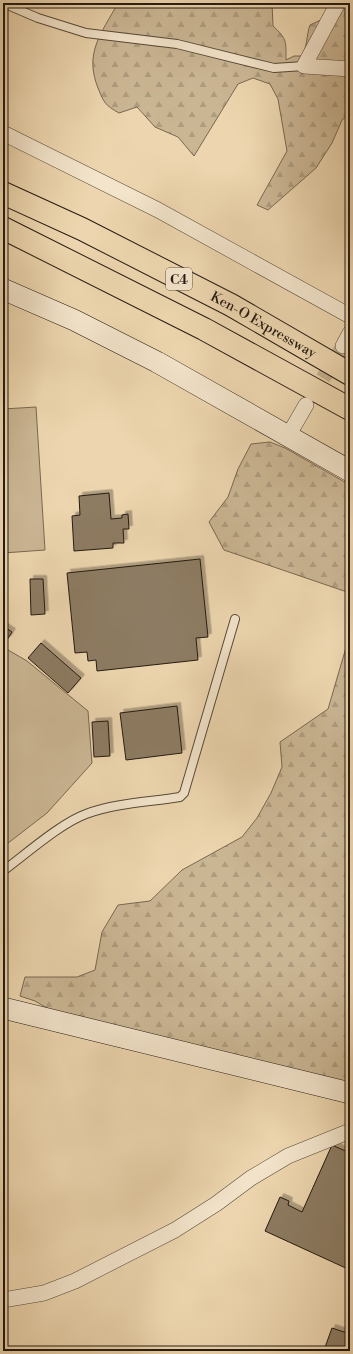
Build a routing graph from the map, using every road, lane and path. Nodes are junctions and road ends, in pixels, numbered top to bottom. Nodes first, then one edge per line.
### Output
1 (3, 3) edge
2 (338, 3) edge
3 (304, 66) junction
4 (350, 69) edge
5 (3, 133) edge
6 (3, 193) edge
7 (3, 228) edge
8 (3, 290) edge
9 (350, 316) edge
10 (350, 333) edge
11 (343, 346) tunnel mouth
12 (350, 374) edge
13 (306, 406) tunnel mouth
14 (350, 409) edge
15 (288, 436) junction
16 (350, 471) edge
17 (235, 619) dead end
18 (3, 871) edge
19 (3, 1008) edge
20 (350, 1093) edge
21 (350, 1131) edge
22 (3, 1300) edge

1 - 3 lane
2 - 3 street
3 - 4 street
5 - 9 street
6 - 12 highway, Ken-O Expressway / C4
7 - 14 highway, C4
8 - 15 street
10 - 11 street
13 - 15 street
15 - 16 street
17 - 18 lane
19 - 20 street
21 - 22 street

